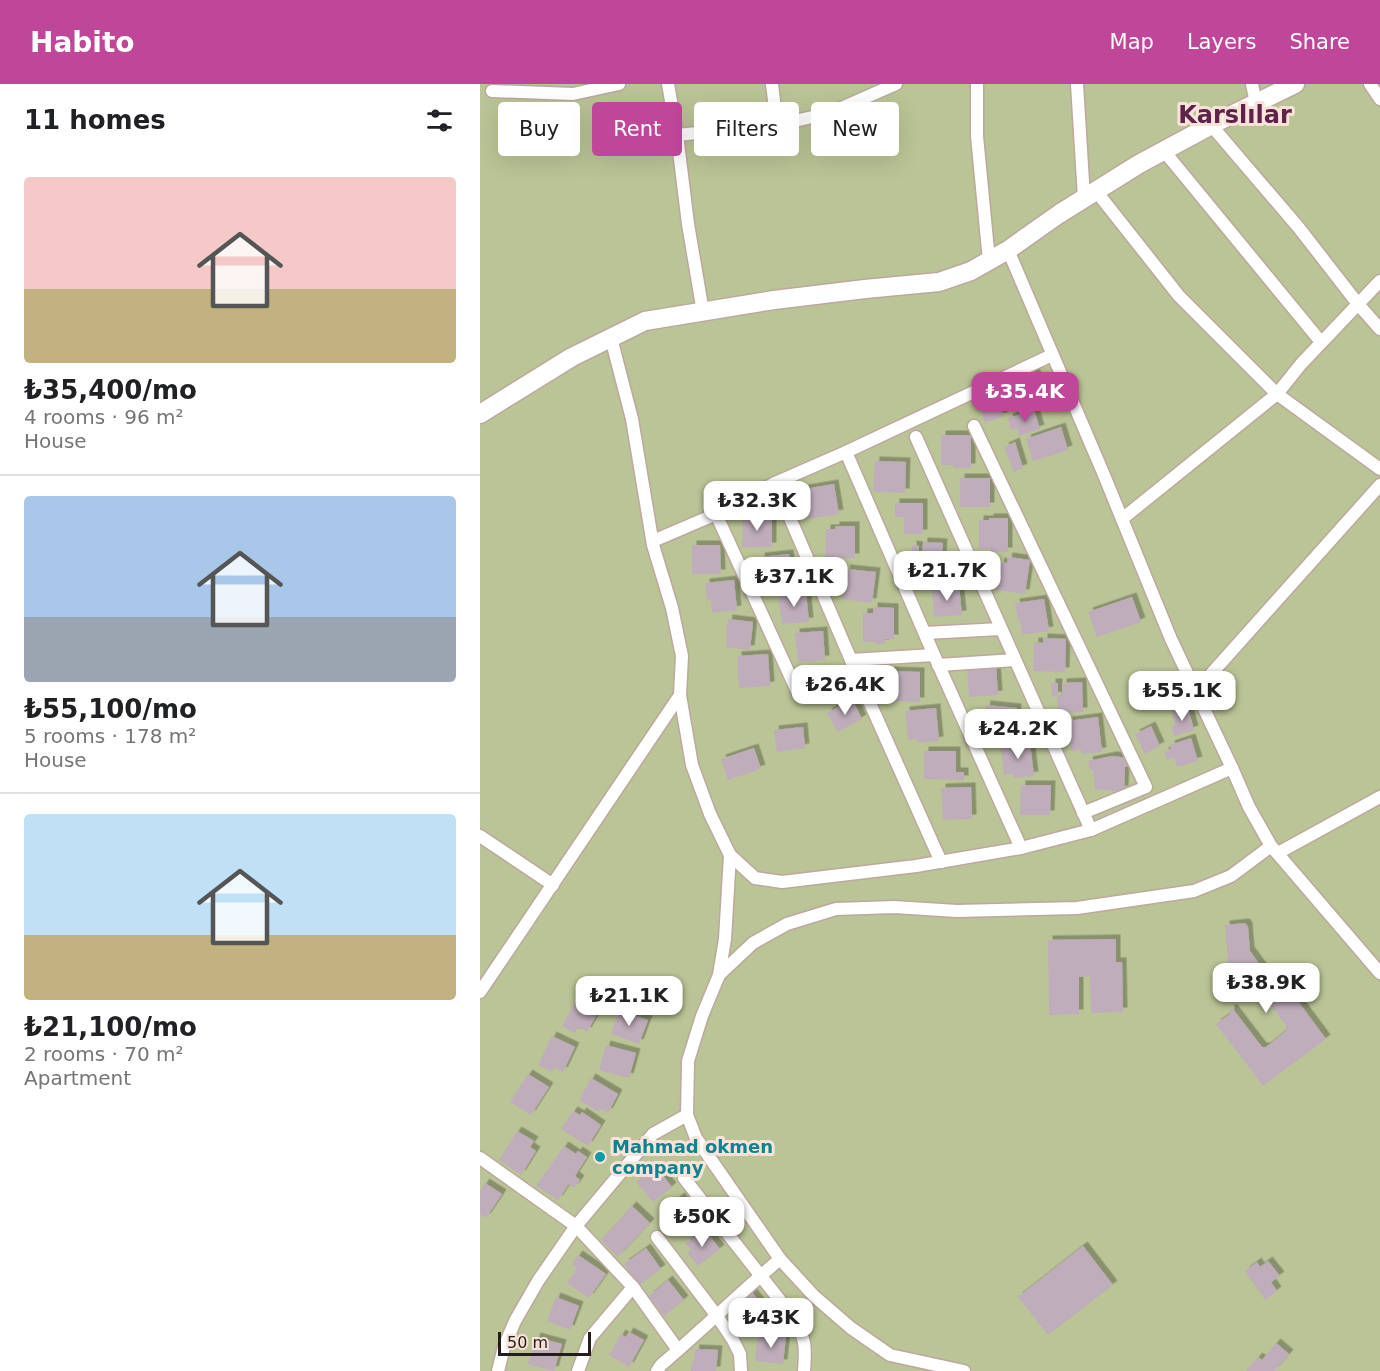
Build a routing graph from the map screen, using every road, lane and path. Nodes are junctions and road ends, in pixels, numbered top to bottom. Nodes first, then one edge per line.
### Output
1 (619, 84) edge
2 (668, 84) edge
3 (772, 84) edge
4 (896, 84) edge
5 (977, 84) edge
6 (1077, 84) edge
7 (1252, 84) edge
8 (1295, 84) edge
9 (1370, 84) edge
10 (869, 90) edge
11 (492, 91) dead end
12 (1380, 99) edge
13 (671, 102) edge
14 (774, 102) edge
15 (1256, 103) junction
16 (799, 120) edge
17 (1211, 125) junction
18 (1164, 151) junction
19 (680, 156) edge
20 (1090, 194) junction
21 (1008, 250) junction
22 (989, 261) junction
23 (1380, 281) edge
24 (1358, 304) junction
25 (703, 312) junction
26 (1380, 329) edge
27 (611, 338) junction
28 (1322, 342) junction
29 (1052, 356) junction
30 (1277, 394) junction
31 (480, 414) edge
32 (974, 426) dead end
33 (916, 437) dead end
34 (846, 452) junction
35 (1380, 469) edge
36 (775, 483) junction
37 (1380, 485) edge
38 (716, 514) junction
39 (1122, 519) junction
40 (653, 541) junction
41 (1001, 629) junction
42 (924, 633) junction
43 (851, 660) junction
44 (936, 660) junction
45 (1015, 660) junction
46 (797, 691) dead end
47 (1195, 692) junction
48 (680, 695) junction
49 (1232, 768) junction
50 (1380, 798) edge
51 (1083, 813) junction
52 (1091, 830) junction
53 (480, 836) edge
54 (1021, 848) junction
55 (1275, 849) junction
56 (730, 855) junction
57 (941, 862) junction
58 (553, 885) junction
59 (1380, 973) edge
60 (719, 975) junction
61 (480, 992) edge
62 (687, 1115) junction
63 (480, 1158) edge
64 (684, 1178) dead end
65 (576, 1226) junction
66 (657, 1237) dead end
67 (780, 1259) junction
68 (760, 1276) junction
69 (633, 1287) junction
70 (717, 1316) junction
71 (678, 1350) junction
72 (498, 1371) edge
73 (578, 1371) edge
74 (657, 1371) edge
75 (741, 1371) edge
76 (804, 1371) edge
77 (964, 1371) edge

1 - 11 street
2 - 13 street
3 - 14 street
4 - 10 street
5 - 22 street
6 - 20 street
7 - 15 street
8 - 15 main road
9 - 12 street
10 - 16 street
15 - 17 main road
17 - 18 main road
17 - 24 street
18 - 20 main road
18 - 28 street
19 - 25 street
20 - 21 main road
20 - 30 street
21 - 22 main road
21 - 29 street
22 - 25 main road
23 - 24 street
24 - 26 street
24 - 28 street
25 - 27 main road
27 - 31 main road
27 - 40 street
28 - 30 street
29 - 34 street
29 - 39 street
30 - 35 street
30 - 39 street
32 - 51 street
33 - 41 street
34 - 36 street
34 - 42 street
36 - 38 street
36 - 43 street
37 - 47 street
38 - 40 street
38 - 46 street
39 - 47 street
40 - 48 street
41 - 42 street
41 - 45 street
42 - 44 street
43 - 44 street
43 - 57 street
44 - 45 street
44 - 54 street
45 - 51 street
47 - 49 street
48 - 56 street
48 - 58 street
49 - 52 street
49 - 55 street
50 - 55 street
51 - 52 street
52 - 54 street
53 - 58 street
54 - 57 street
55 - 59 street
55 - 60 street
56 - 57 street
56 - 60 street
58 - 61 street
60 - 62 street
62 - 65 street
62 - 67 street
63 - 65 street
64 - 68 street
65 - 69 street
65 - 72 street
66 - 70 street
67 - 68 street
67 - 77 street
68 - 70 street
68 - 76 street
69 - 71 street
69 - 73 street
70 - 71 street
70 - 75 street
71 - 74 street

